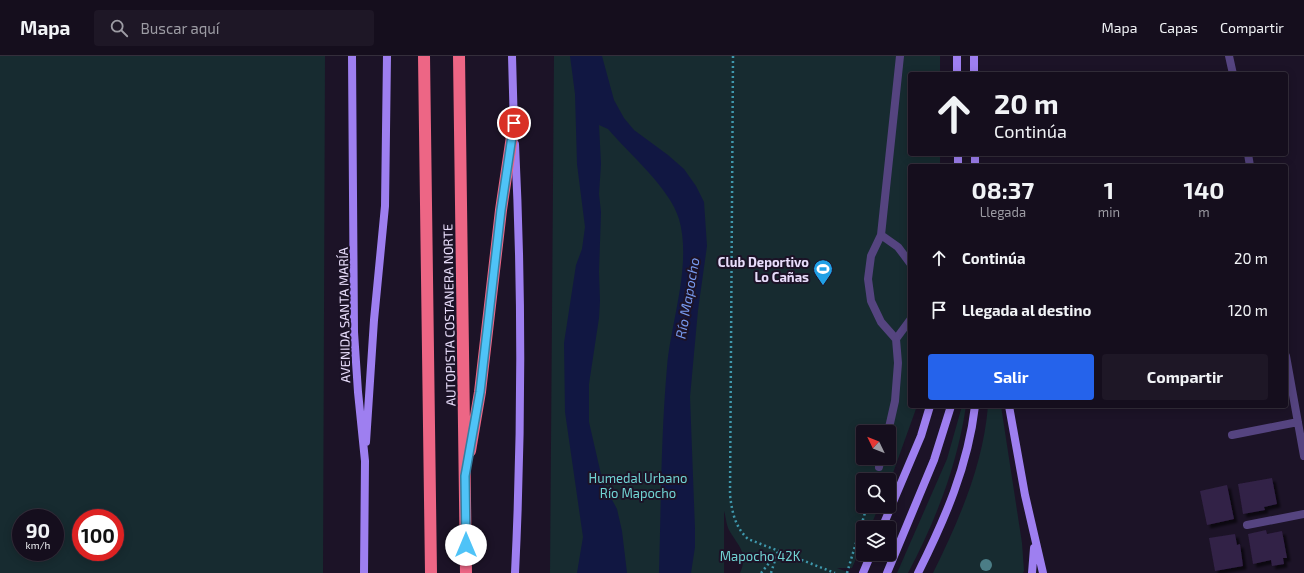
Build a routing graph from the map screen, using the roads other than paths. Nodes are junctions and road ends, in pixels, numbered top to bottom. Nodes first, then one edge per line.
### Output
1 (352, 56) edge
2 (387, 56) edge
3 (424, 56) edge
4 (459, 56) edge
5 (512, 56) edge
6 (900, 56) edge
7 (957, 56) edge
8 (974, 56) edge
9 (1230, 56) edge
10 (957, 72) edge
11 (974, 72) edge
12 (1233, 72) edge
13 (514, 123) junction
14 (881, 235) junction
15 (908, 260) edge
16 (908, 323) edge
17 (896, 339) junction
18 (1288, 367) edge
19 (929, 408) edge
20 (950, 408) edge
21 (975, 408) edge
22 (1009, 408) edge
23 (1298, 422) junction
24 (890, 425) edge
25 (1232, 435) dead end
26 (1304, 456) edge
27 (365, 461) junction
28 (465, 476) junction
29 (1304, 514) edge
30 (885, 521) edge
31 (1247, 525) dead end
32 (1034, 535) junction
33 (868, 561) edge
34 (364, 573) edge
35 (431, 573) edge
36 (466, 573) edge
37 (515, 573) edge
38 (863, 573) edge
39 (887, 573) edge
40 (918, 573) edge
41 (1032, 573) edge
42 (1043, 573) edge

1 - 27 main road, AVENIDA SANTA MARÍA
2 - 27 main road
3 - 35 highway, AUTOPISTA COSTANERA NORTE
4 - 28 highway, AUTOPISTA COSTANERA NORTE
5 - 13 main road
6 - 14 street
7 - 10 main road
8 - 11 main road
9 - 12 street
13 - 28 highway
13 - 37 main road
14 - 15 street
14 - 17 street
16 - 17 street
17 - 24 street
18 - 23 street
19 - 30 main road
20 - 39 main road
21 - 40 main road
22 - 32 main road
23 - 25 street
23 - 26 street
27 - 34 main road, AVENIDA SANTA MARÍA
28 - 36 highway, AUTOPISTA COSTANERA NORTE
29 - 31 street
32 - 41 main road
32 - 42 main road
33 - 38 main road

